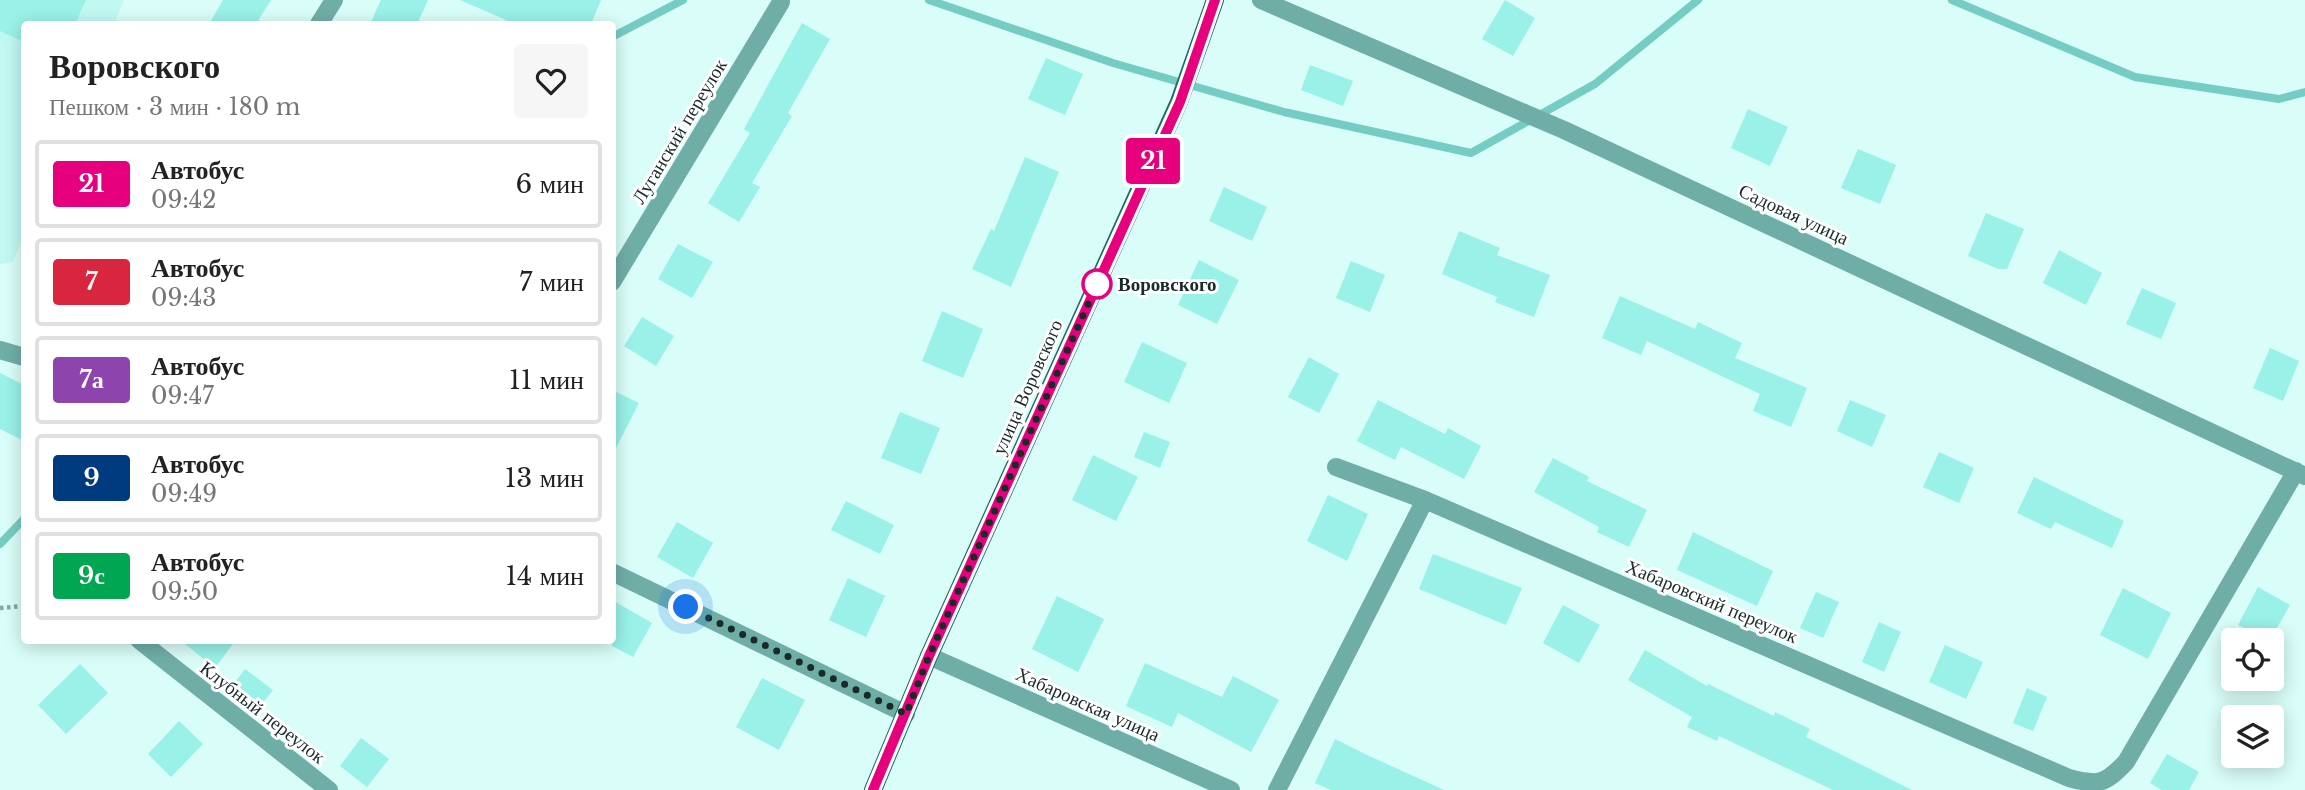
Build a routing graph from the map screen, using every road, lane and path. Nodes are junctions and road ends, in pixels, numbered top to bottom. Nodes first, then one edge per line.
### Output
1 (334, 0) edge
2 (1215, 0) edge
3 (1261, 0) edge
4 (781, 2) dead end
5 (321, 21) edge
6 (616, 275) edge
7 (0, 350) edge
8 (21, 357) edge
9 (1336, 467) dead end
10 (2300, 473) edge
11 (1425, 500) junction
12 (616, 574) edge
13 (21, 606) edge
14 (0, 608) edge
15 (144, 644) edge
16 (929, 656) junction
17 (906, 714) junction
18 (329, 790) edge
19 (873, 790) edge
20 (1231, 790) edge
21 (1277, 790) edge

1 - 5 street
2 - 16 main road, улица Воровского
3 - 10 street, Садовая улица
4 - 6 street, Луганский переулок
7 - 8 street
9 - 11 street, Хабаровский переулок
10 - 11 street, Хабаровский переулок
11 - 21 street
12 - 17 street
13 - 14 path
15 - 18 street, Клубный переулок
16 - 17 main road, улица Воровского
16 - 20 street, Хабаровская улица
17 - 19 main road, улица Воровского

